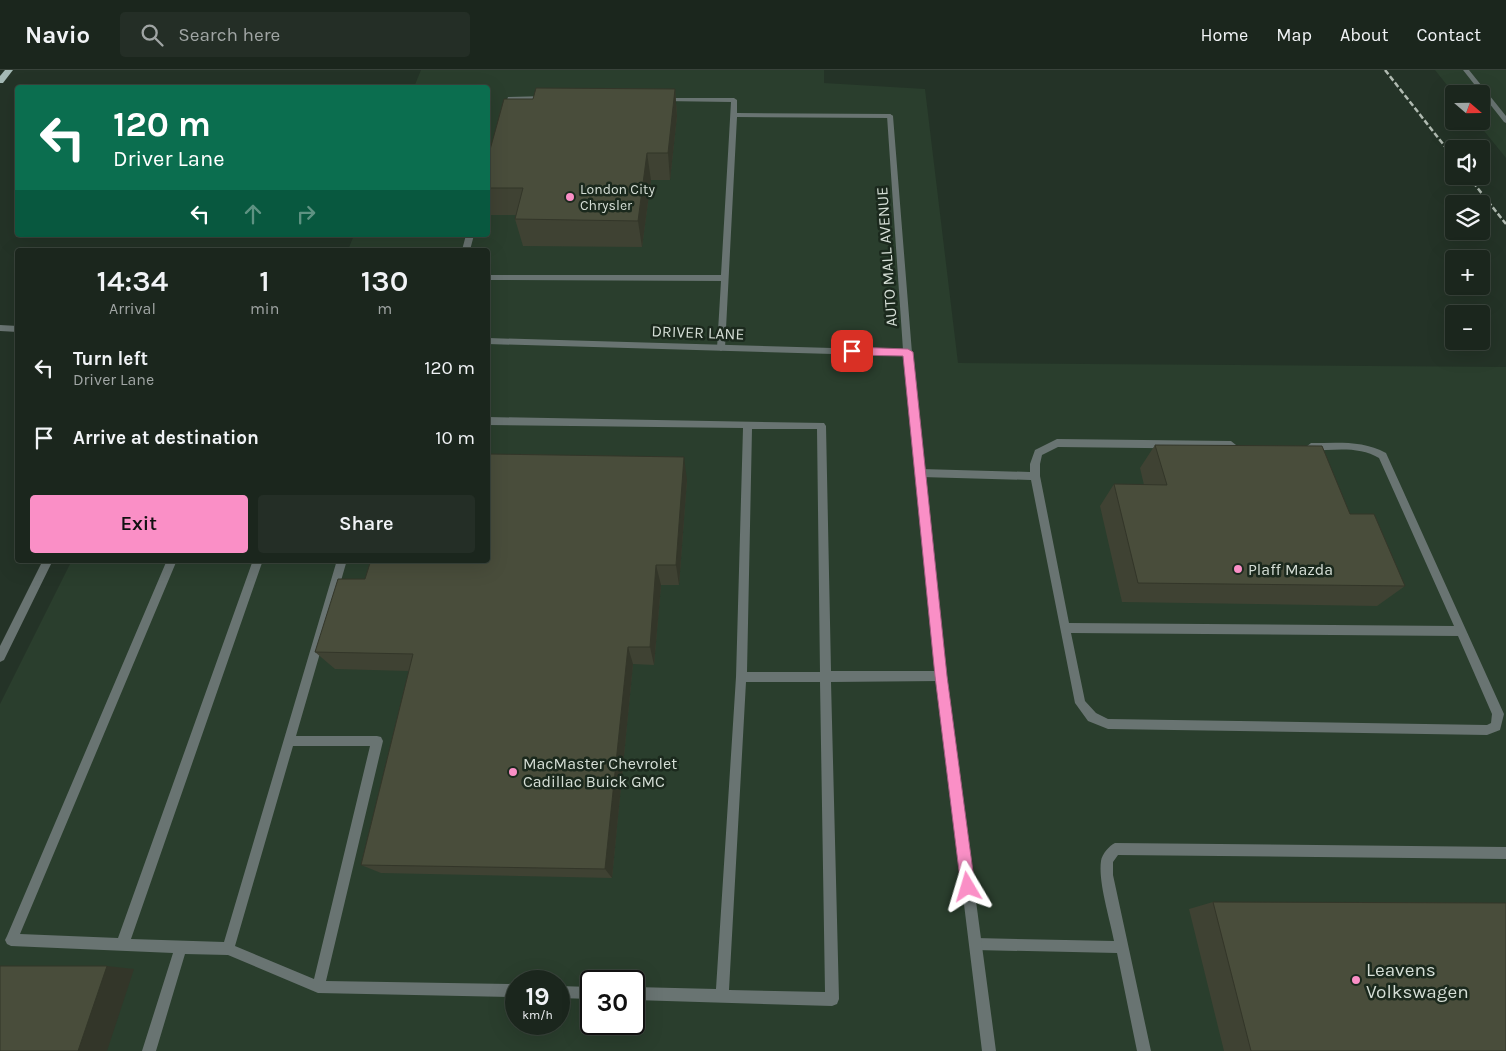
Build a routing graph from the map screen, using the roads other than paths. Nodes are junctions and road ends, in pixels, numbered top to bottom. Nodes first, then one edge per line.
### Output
1 (8, 70) edge
2 (1466, 70) edge
3 (0, 80) edge
4 (559, 98) edge
5 (656, 99) edge
6 (733, 115) junction
7 (1506, 121) edge
8 (503, 125) edge
9 (725, 278) junction
10 (490, 281) edge
11 (0, 328) edge
12 (15, 328) edge
13 (490, 341) edge
14 (721, 348) junction
15 (908, 352) junction
16 (490, 421) edge
17 (748, 425) junction
18 (1243, 446) edge
19 (1302, 447) edge
20 (921, 473) junction
21 (1035, 476) junction
22 (47, 563) edge
23 (171, 563) edge
24 (257, 563) edge
25 (341, 563) edge
26 (1065, 628) junction
27 (1462, 631) junction
28 (0, 657) edge
29 (826, 676) junction
30 (941, 676) junction
31 (741, 677) junction
32 (288, 741) junction
33 (1506, 853) edge
34 (122, 944) junction
35 (976, 944) junction
36 (181, 947) junction
37 (1121, 947) junction
38 (228, 949) junction
39 (318, 987) junction
40 (505, 991) edge
41 (645, 994) edge
42 (722, 996) junction
43 (150, 1051) edge
44 (989, 1051) edge
45 (1144, 1051) edge

1 - 3 main road
2 - 7 street
4 - 8 street
5 - 6 street
6 - 9 street
6 - 15 street, AUTO MALL AVENUE
9 - 10 street
9 - 14 street
11 - 12 street
13 - 14 street, DRIVER LANE
14 - 15 street, DRIVER LANE
15 - 20 street, AUTO MALL AVENUE
16 - 17 street
17 - 29 street
17 - 31 street
18 - 21 street
19 - 27 street
20 - 21 street
20 - 30 street, AUTO MALL AVENUE
21 - 26 street
22 - 28 street
23 - 34 street
24 - 34 street
25 - 32 street
26 - 27 street
26 - 27 street
29 - 30 street
29 - 31 street
29 - 42 street
30 - 35 street, AUTO MALL AVENUE
31 - 42 street
32 - 38 street
32 - 39 street
33 - 37 street
34 - 36 street
35 - 37 street
35 - 44 street, AUTO MALL AVENUE
36 - 38 street
36 - 43 street
37 - 45 street
38 - 39 street
39 - 40 street
41 - 42 street

